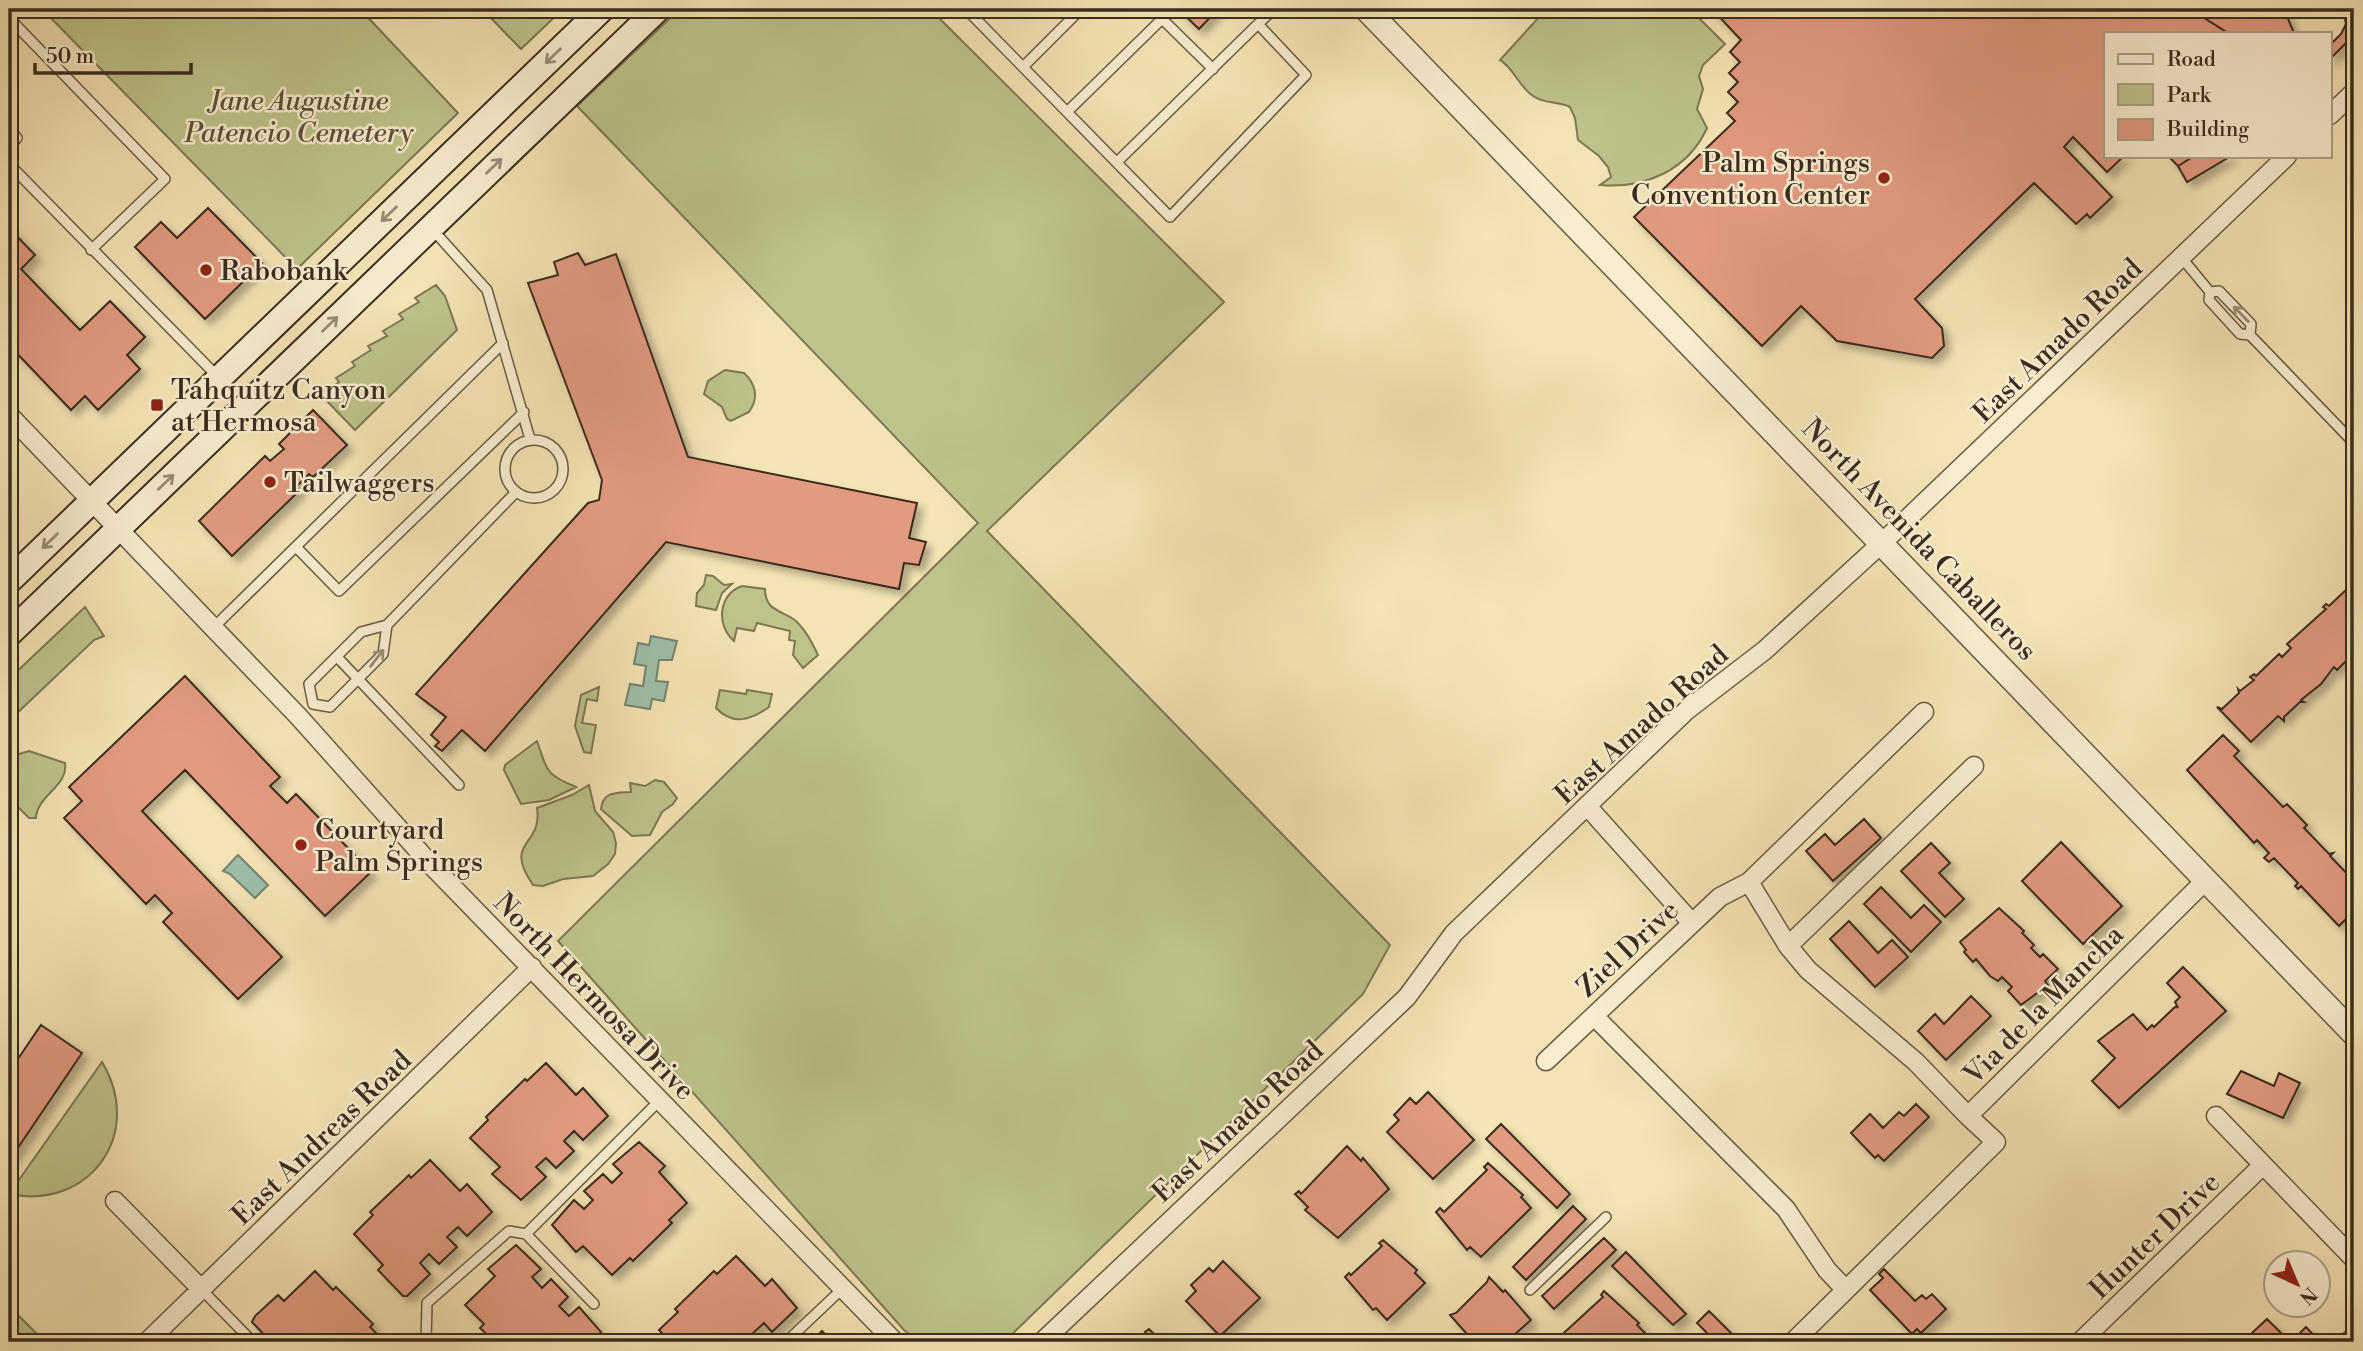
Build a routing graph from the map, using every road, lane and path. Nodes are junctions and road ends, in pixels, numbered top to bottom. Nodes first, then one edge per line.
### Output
1 (602, 9) edge
2 (659, 9) edge
3 (966, 9) edge
4 (1081, 9) edge
5 (1152, 9) edge
6 (1274, 9) edge
7 (1366, 9) edge
8 (9, 18) edge
9 (1162, 19) junction
10 (1258, 24) junction
11 (1023, 67) junction
12 (1213, 69) junction
13 (2354, 92) edge
14 (1067, 112) junction
15 (2332, 113) edge
16 (9, 129) edge
17 (9, 147) edge
18 (2285, 158) edge
19 (1117, 162) junction
20 (9, 164) edge
21 (431, 227) junction
22 (91, 250) junction
23 (2181, 257) junction
24 (2210, 292) junction
25 (2250, 335) junction
26 (503, 343) junction
27 (219, 378) junction
28 (524, 412) junction
29 (9, 415) edge
30 (530, 439) junction
31 (2354, 443) edge
32 (516, 492) junction
33 (91, 501) junction
34 (117, 529) junction
35 (1883, 542) junction
36 (296, 547) junction
37 (9, 581) edge
38 (387, 625) junction
39 (212, 629) junction
40 (9, 634) edge
41 (337, 657) junction
42 (358, 678) junction
43 (313, 704) junction
44 (1924, 712) dead end
45 (299, 717) junction
46 (1974, 766) dead end
47 (459, 785) dead end
48 (1587, 806) junction
49 (2206, 880) junction
50 (1749, 883) junction
51 (1692, 923) junction
52 (1788, 946) junction
53 (532, 967) junction
54 (1594, 1016) junction
55 (2354, 1034) edge
56 (1546, 1061) dead end
57 (660, 1100) junction
58 (1968, 1116) junction
59 (2216, 1116) dead end
60 (2263, 1165) junction
61 (115, 1201) dead end
62 (1606, 1217) dead end
63 (526, 1234) junction
64 (2354, 1259) edge
65 (202, 1290) junction
66 (841, 1290) junction
67 (1530, 1290) dead end
68 (1846, 1290) junction
69 (594, 1304) dead end
70 (2354, 1337) edge
71 (146, 1342) edge
72 (253, 1342) edge
73 (426, 1342) edge
74 (786, 1342) edge
75 (895, 1342) edge
76 (1042, 1342) edge
77 (1794, 1342) edge
78 (2080, 1342) edge
79 (2348, 1342) edge

1 -> 27 main road
21 -> 2 main road
3 - 11 lane
4 - 11 lane
5 - 9 lane
6 - 10 lane
7 - 35 street, North Avenida Caballeros
8 - 22 lane
9 - 12 lane
9 - 14 lane
10 - 12 lane
10 - 19 lane
11 - 14 lane
12 - 19 lane
13 - 15 street
14 - 19 lane
16 - 17 lane
18 - 23 street, East Amado Road
20 - 22 lane
21 - 26 lane
34 -> 21 main road
22 - 27 lane
23 - 24 lane
23 - 35 street, East Amado Road
24 - 25 lane
25 -> 24 lane
25 - 31 lane
26 - 28 lane
26 - 36 lane
27 - 33 main road
28 - 30 lane
28 - 36 lane
29 - 33 street, North Hermosa Drive
30 - 32 lane
30 - 32 lane
32 - 38 lane
33 - 34 street, North Hermosa Drive
33 -> 37 main road
34 - 39 street, North Hermosa Drive
34 - 40 main road
35 - 48 street, East Amado Road
35 - 49 street, North Avenida Caballeros
36 - 39 lane
38 - 41 lane
42 -> 38 lane
39 - 45 street, North Hermosa Drive
41 - 42 lane
41 - 43 lane
42 - 43 lane
42 - 47 lane
43 - 45 lane
44 - 50 street, Ziel Drive
45 - 53 street, North Hermosa Drive
46 - 52 street
48 - 51 street
48 - 76 street, East Amado Road
49 - 55 street, North Avenida Caballeros
49 - 58 street, Via de la Mancha
50 - 51 street, Ziel Drive
50 - 52 street
51 - 54 street, Ziel Drive
52 - 58 street
53 - 57 street, North Hermosa Drive
53 - 65 street, East Andreas Road
54 - 56 street, Ziel Drive
54 - 68 street
57 - 63 lane
57 - 66 street, North Hermosa Drive
58 - 68 street, Via de la Mancha
59 - 60 street
60 - 64 street
60 - 78 street, Hunter Drive
61 - 65 street
62 - 67 lane
63 - 69 lane
63 - 73 lane
65 - 71 street, East Andreas Road
65 - 72 lane
66 - 74 lane
66 - 75 street, North Hermosa Drive
68 - 77 street, Via de la Mancha
70 - 79 street

